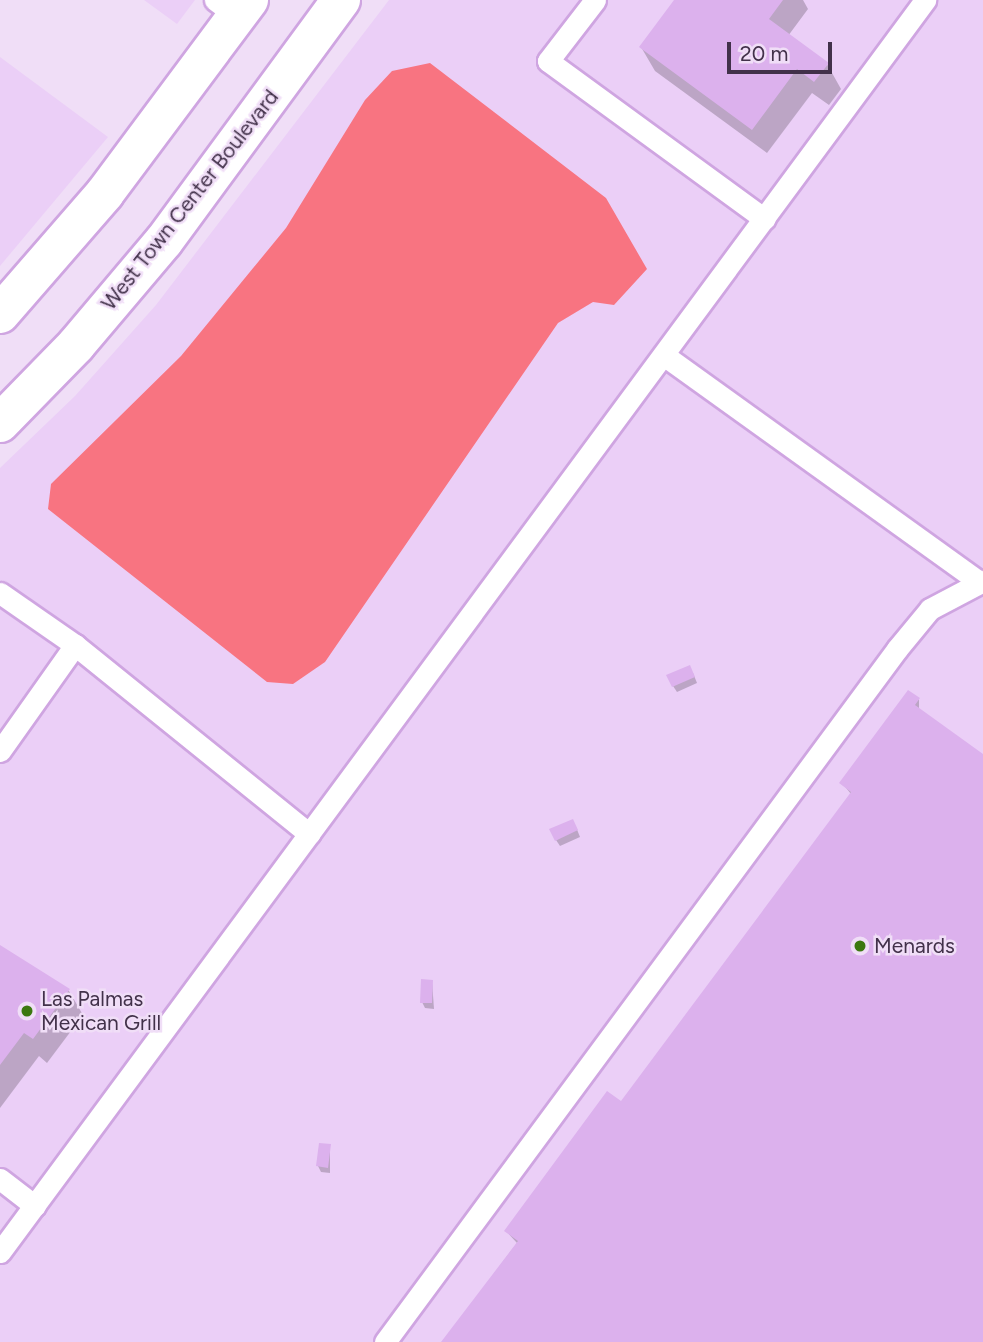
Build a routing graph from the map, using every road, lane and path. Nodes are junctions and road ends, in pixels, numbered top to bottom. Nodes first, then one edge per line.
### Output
1 (341, 0) edge
2 (595, 0) edge
3 (925, 0) edge
4 (233, 5) edge
5 (765, 219) junction
6 (0, 314) edge
7 (665, 356) junction
8 (0, 423) edge
9 (981, 581) edge
10 (0, 593) edge
11 (75, 645) junction
12 (0, 751) edge
13 (309, 834) junction
14 (0, 1179) edge
15 (35, 1206) junction
16 (0, 1252) edge
17 (384, 1342) edge

1 - 8 main road, West Town Center Boulevard
2 - 5 lane
3 - 5 lane
4 - 6 main road
5 - 7 lane
7 - 9 lane
7 - 13 lane
9 - 17 lane
10 - 11 lane
11 - 12 lane
11 - 13 lane
13 - 15 lane
14 - 15 lane
15 - 16 lane

